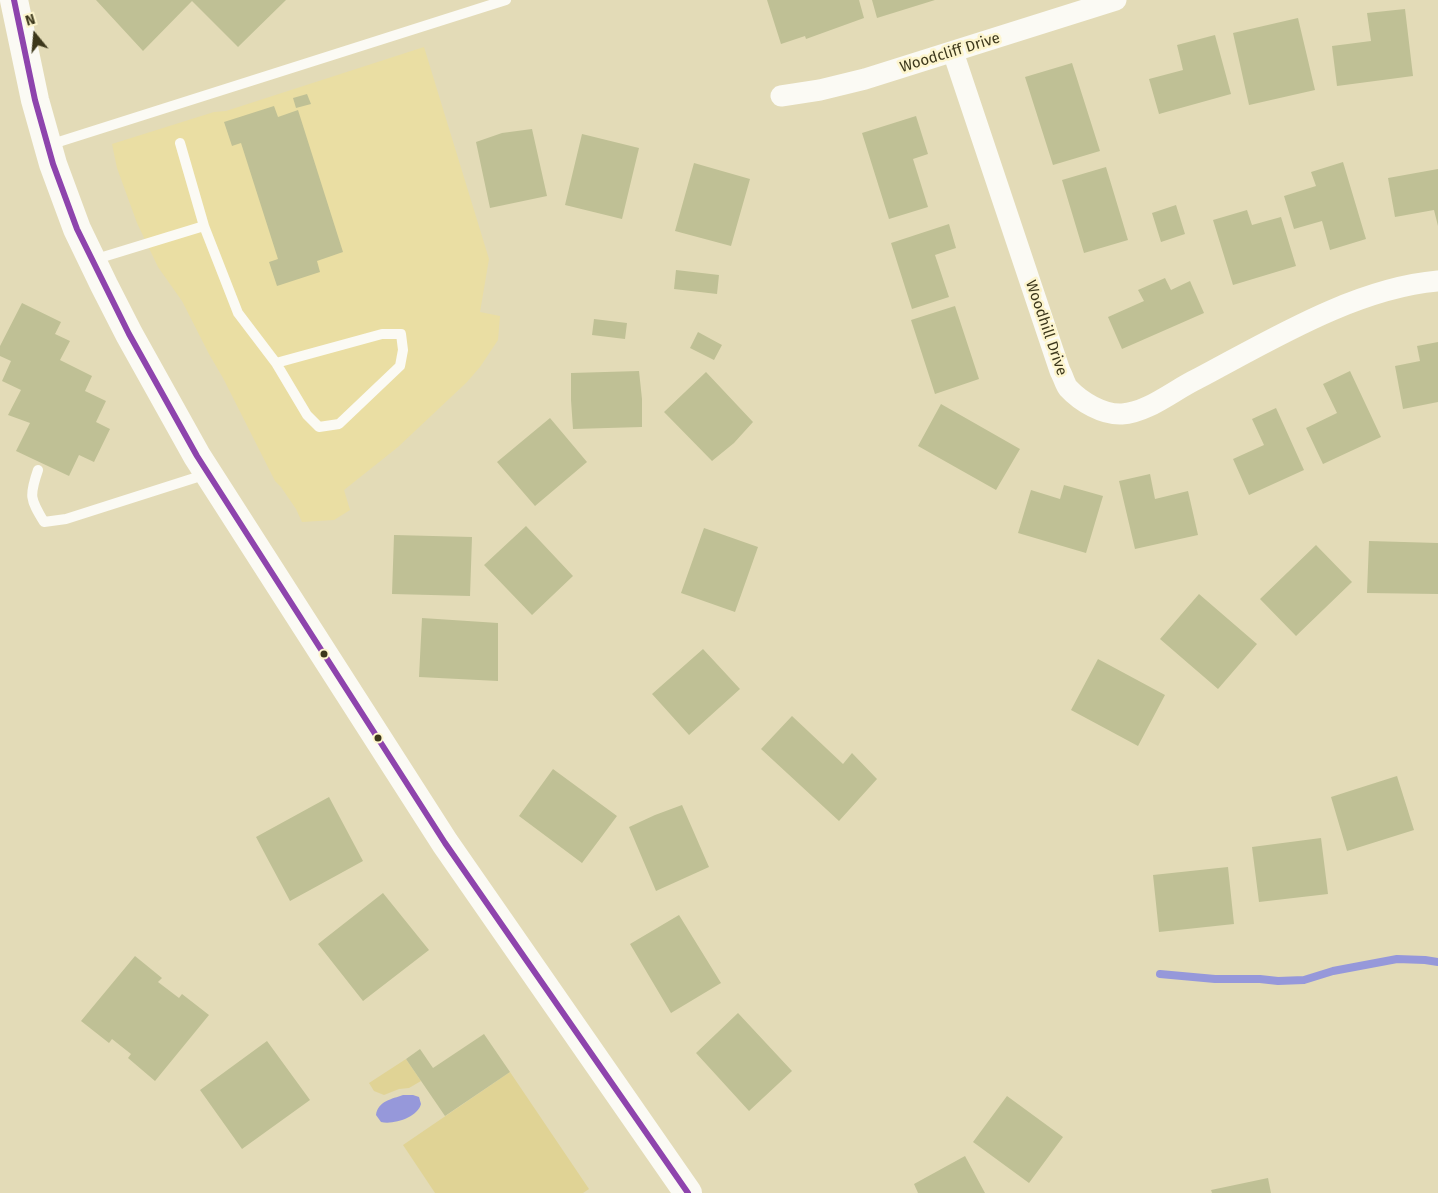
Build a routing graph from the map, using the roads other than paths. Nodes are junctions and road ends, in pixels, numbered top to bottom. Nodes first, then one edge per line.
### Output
1 (14, 0) edge
2 (506, 0) edge
3 (1116, 0) edge
4 (953, 52) junction
5 (781, 96) dead end
6 (180, 144) dead end
7 (48, 146) junction
8 (204, 226) junction
9 (92, 260) junction
10 (1438, 281) edge
11 (276, 363) junction
12 (38, 470) dead end
13 (208, 473) junction
14 (688, 1193) edge

1 - 7 main road
2 - 7 lane
3 - 4 street, Woodcliff Drive
4 - 5 street, Woodcliff Drive
4 - 10 street, Woodhill Drive
6 - 8 lane
7 - 9 main road
8 - 9 lane
8 - 11 lane
9 - 13 main road
11 - 11 lane
12 - 13 lane
13 - 14 main road

